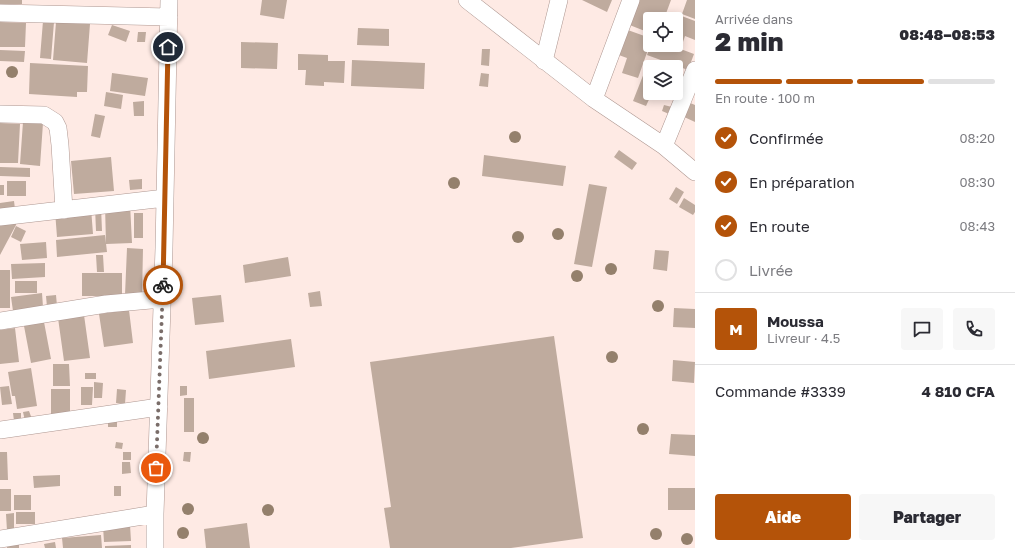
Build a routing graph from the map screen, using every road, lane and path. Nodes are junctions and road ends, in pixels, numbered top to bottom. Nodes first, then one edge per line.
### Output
1 (169, 0) edge
2 (467, 0) edge
3 (559, 0) edge
4 (631, 0) edge
5 (0, 13) edge
6 (168, 17) junction
7 (544, 61) junction
8 (695, 70) edge
9 (594, 99) junction
10 (0, 114) edge
11 (664, 146) junction
12 (695, 172) edge
13 (165, 198) junction
14 (64, 210) junction
15 (0, 217) edge
16 (162, 299) junction
17 (0, 322) edge
18 (159, 407) junction
19 (0, 430) edge
20 (155, 514) junction
21 (0, 539) edge
22 (155, 548) edge

1 - 6 street
2 - 7 street
3 - 7 street
4 - 9 street
5 - 6 street
6 - 13 street
7 - 9 street
8 - 11 street
9 - 11 street
10 - 14 street
11 - 12 street
13 - 14 street
13 - 16 street
14 - 15 street
16 - 17 street
16 - 18 street
18 - 19 street
18 - 20 street
20 - 21 street
20 - 22 street

